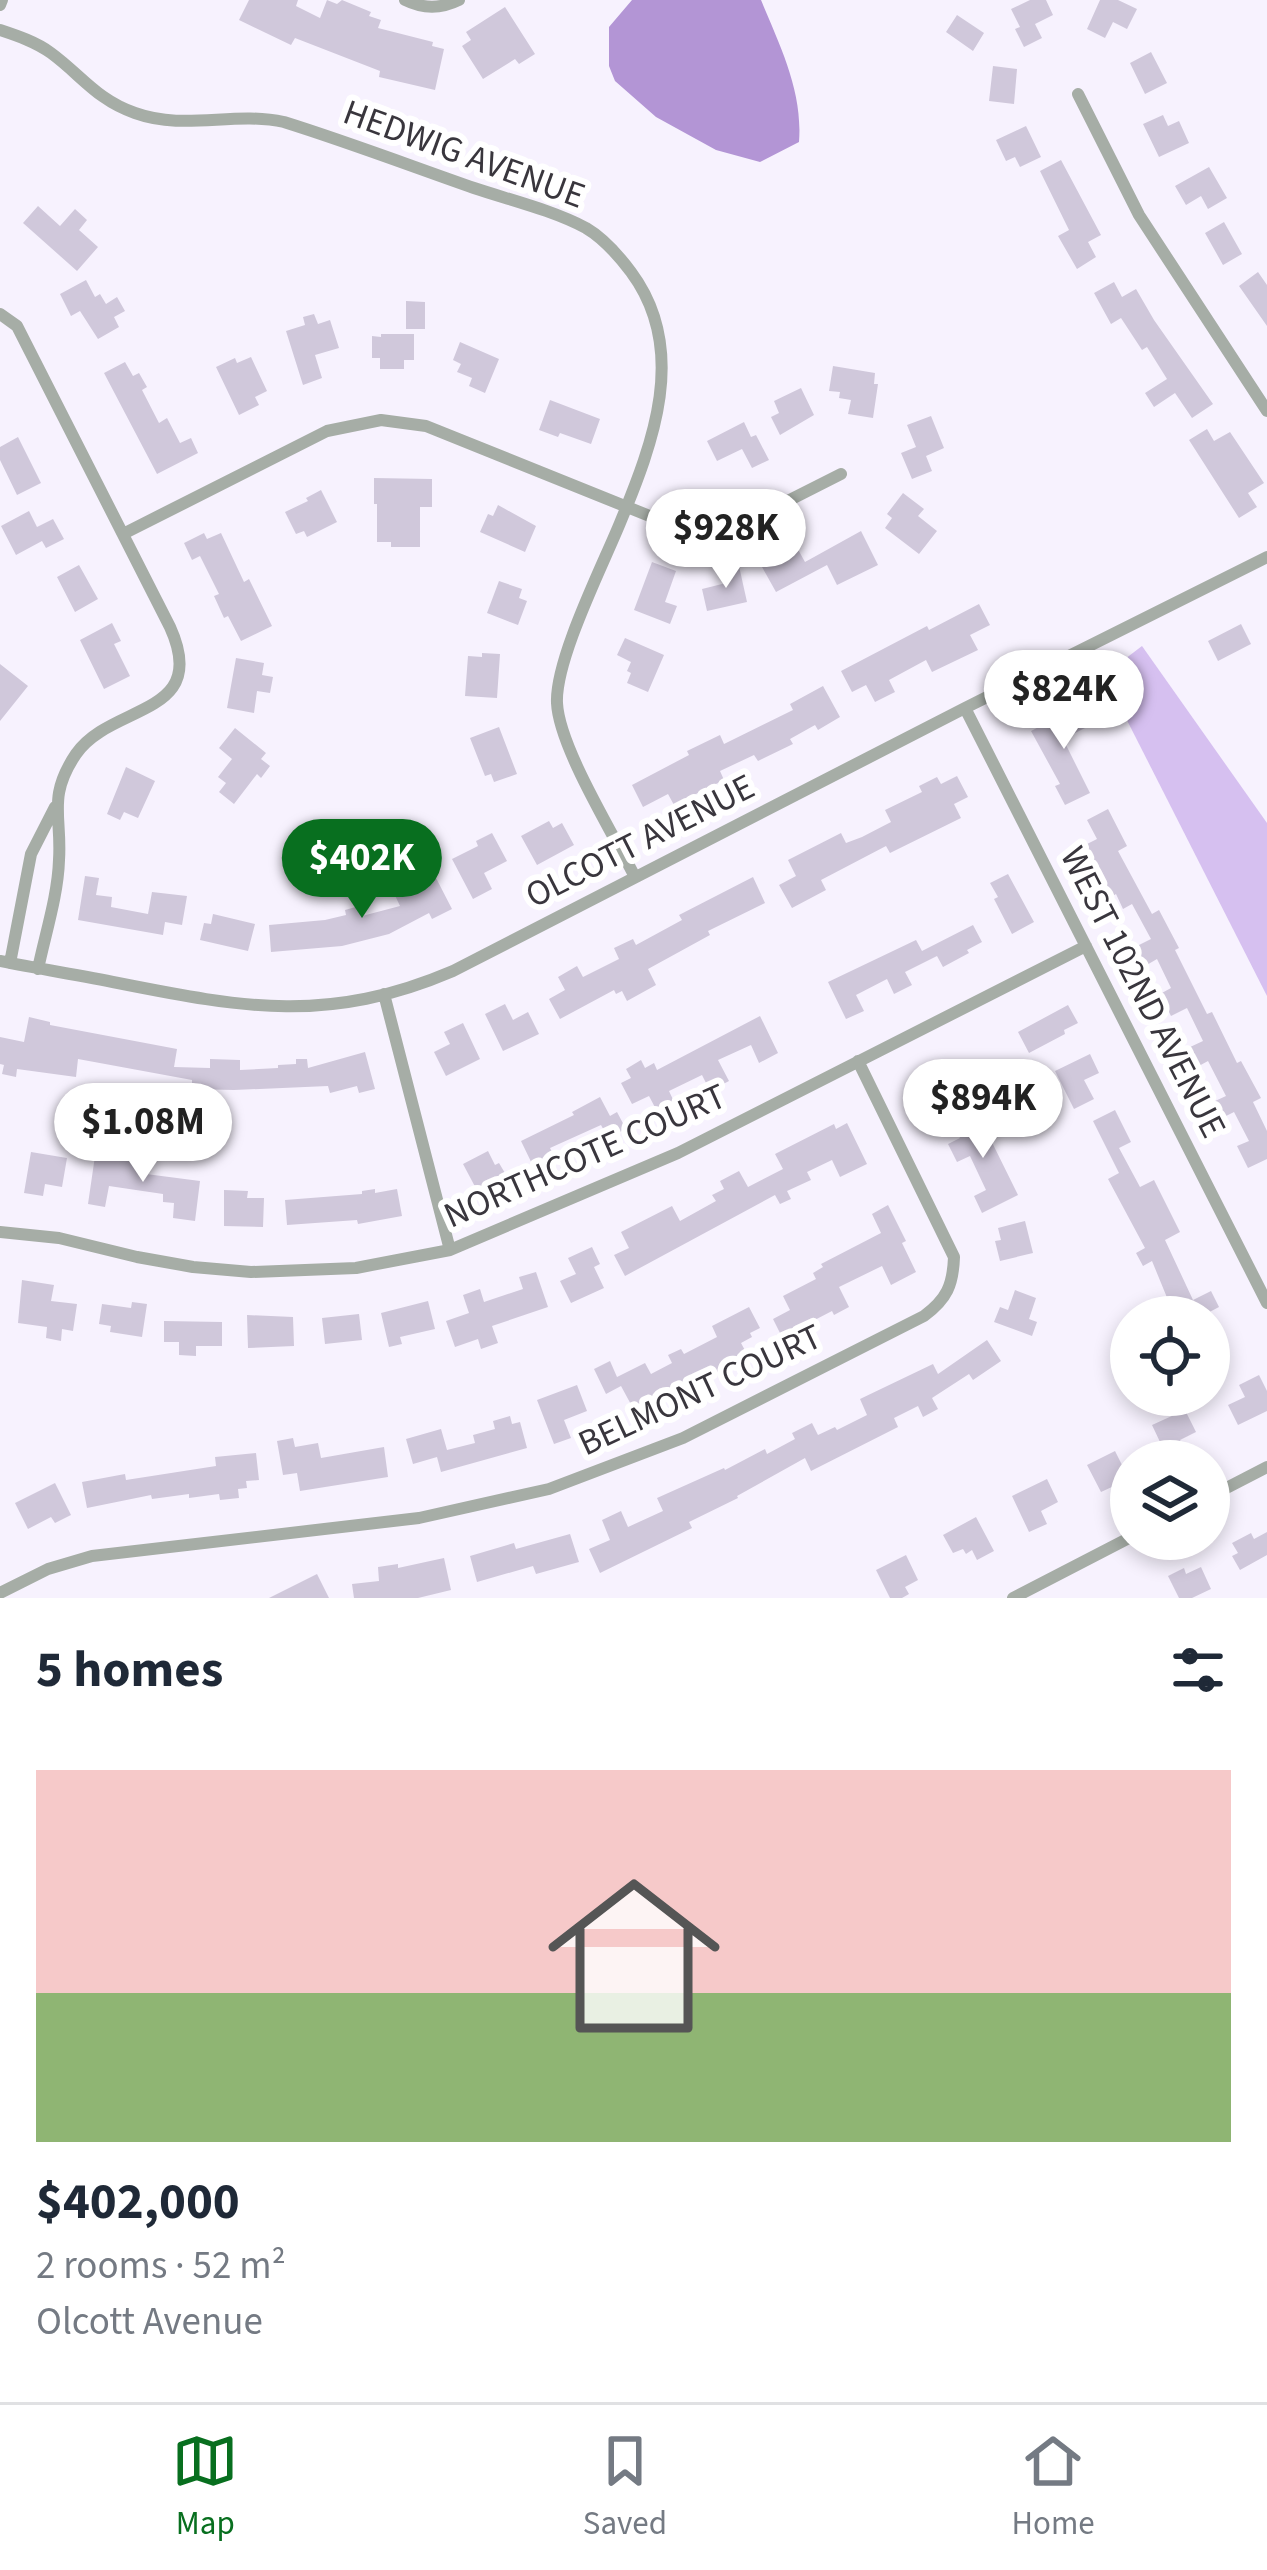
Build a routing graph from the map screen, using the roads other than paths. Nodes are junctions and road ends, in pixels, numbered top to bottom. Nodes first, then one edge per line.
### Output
1 (405, 0) edge
2 (452, 3) edge
3 (0, 30) edge
4 (1078, 94) dead end
5 (0, 314) edge
6 (1267, 411) edge
7 (841, 473) dead end
8 (627, 506) junction
9 (123, 534) junction
10 (1267, 557) edge
11 (965, 708) junction
12 (56, 806) junction
13 (635, 878) junction
14 (1086, 946) junction
15 (5, 962) edge
16 (38, 969) junction
17 (384, 994) junction
18 (857, 1061) junction
19 (0, 1232) edge
20 (450, 1250) junction
21 (1267, 1303) edge
22 (1267, 1467) edge
23 (1230, 1486) edge
24 (1110, 1548) edge
25 (0, 1593) edge
26 (1013, 1598) edge

1 - 2 street
3 - 8 street, HEDWIG AVENUE
4 - 6 street
5 - 9 street
7 - 8 street
8 - 9 street
8 - 13 street, HEDWIG AVENUE
9 - 12 street
10 - 11 street, OLCOTT AVENUE
11 - 13 street, OLCOTT AVENUE
11 - 14 street, WEST 102ND AVENUE
12 - 15 street
12 - 16 street
13 - 17 street, OLCOTT AVENUE
14 - 18 street, NORTHCOTE COURT
14 - 21 street, WEST 102ND AVENUE
15 - 16 street, OLCOTT AVENUE
16 - 17 street, OLCOTT AVENUE
17 - 20 street
18 - 20 street, NORTHCOTE COURT
18 - 25 street, BELMONT COURT
19 - 20 street, NORTHCOTE COURT
22 - 23 street
24 - 26 street

